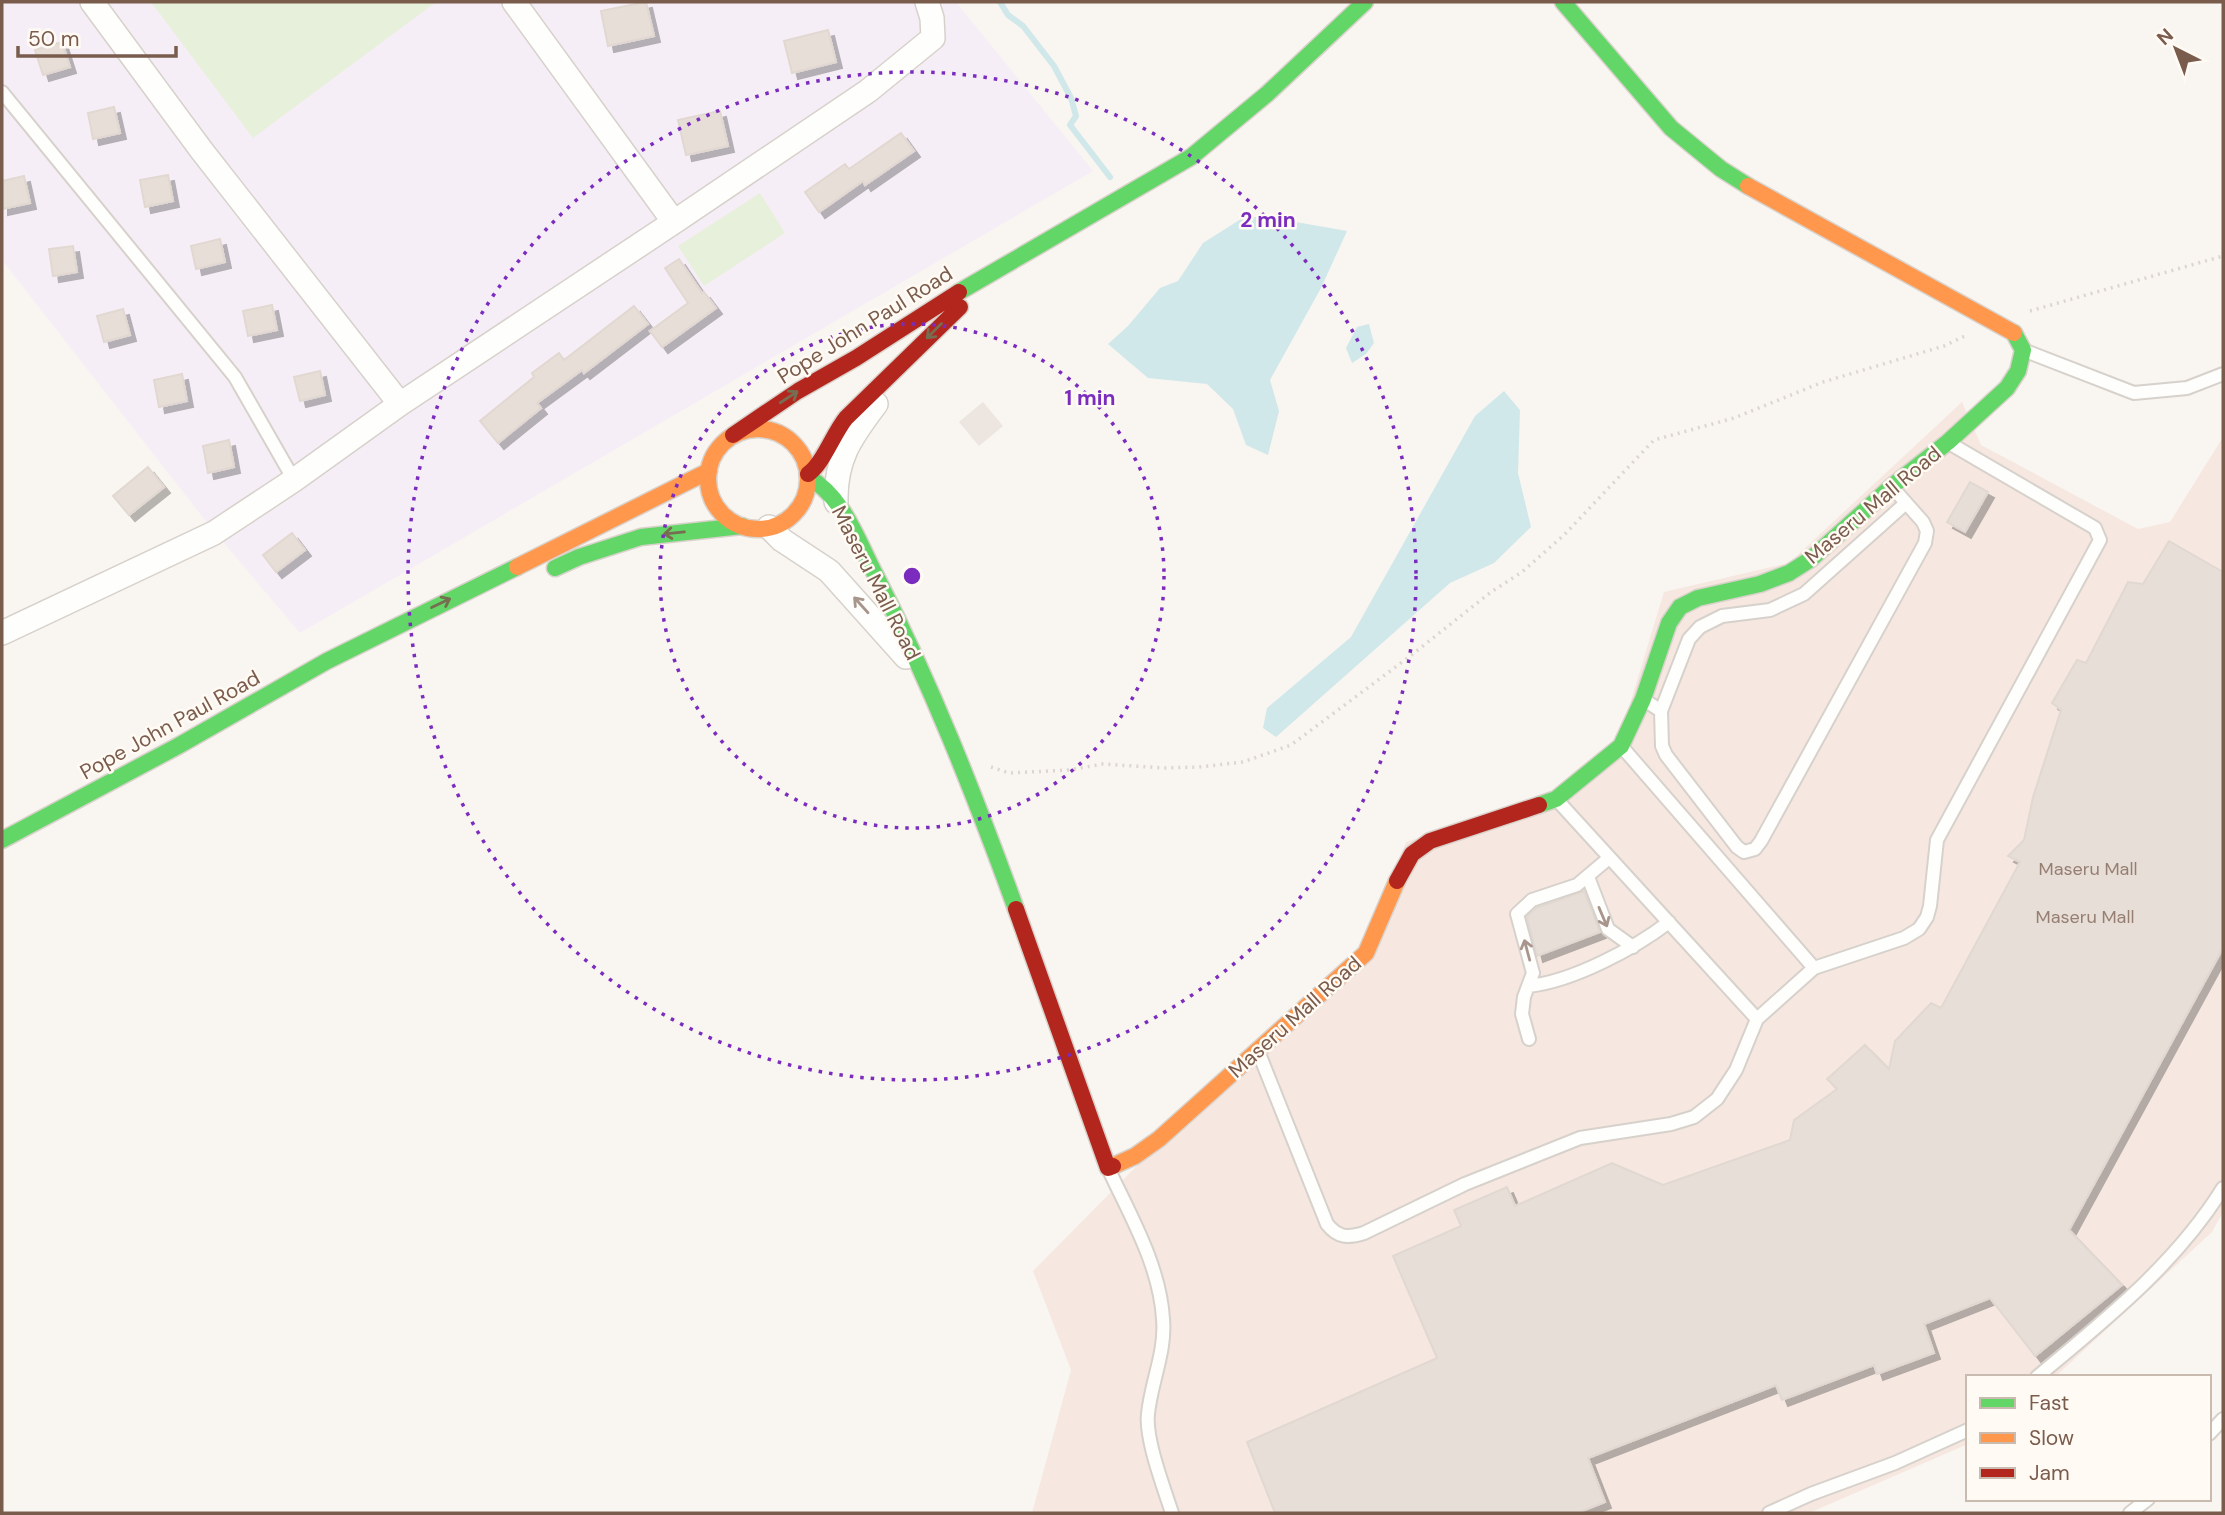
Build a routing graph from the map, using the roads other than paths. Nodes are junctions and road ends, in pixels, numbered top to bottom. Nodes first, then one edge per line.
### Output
1 (92, 2) edge
2 (514, 2) edge
3 (927, 2) edge
4 (1365, 2) edge
5 (1563, 2) edge
6 (1354, 8) edge
7 (2, 92) edge
8 (674, 222) junction
9 (1022, 254) junction
10 (2022, 350) junction
11 (894, 372) junction
12 (2223, 374) edge
13 (400, 404) junction
14 (733, 435) junction
15 (1948, 442) junction
16 (709, 471) junction
17 (808, 475) junction
18 (294, 480) junction
19 (1891, 487) junction
20 (836, 502) junction
21 (1906, 503) junction
22 (742, 526) junction
23 (769, 527) junction
24 (536, 577) dead end
25 (515, 586) dead end
26 (2, 633) edge
27 (359, 645) junction
28 (933, 698) junction
29 (1643, 699) junction
30 (1661, 711) junction
31 (1622, 746) junction
32 (1556, 799) junction
33 (2, 840) edge
34 (1609, 858) junction
35 (1588, 877) junction
36 (1669, 922) junction
37 (1633, 947) junction
38 (1814, 968) junction
39 (1528, 986) junction
40 (1757, 1019) junction
41 (1528, 1039) dead end
42 (1257, 1051) junction
43 (1108, 1168) junction
44 (2223, 1188) edge
45 (2039, 1375) edge
46 (2223, 1419) edge
47 (1966, 1431) edge
48 (2211, 1432) edge
49 (2145, 1501) edge
50 (1172, 1513) edge
51 (1769, 1513) edge
52 (2130, 1513) edge

1 - 13 street
2 - 8 street
3 - 8 street
4 - 6 street, Pope John Paul Road
5 - 10 street
6 - 9 street, Pope John Paul Road
7 - 18 lane
8 - 13 street
9 -> 11 street, Pope John Paul Road
14 -> 9 street, Pope John Paul Road
10 - 12 lane
10 - 15 street, Maseru Mall Road
11 - 17 street, Pope John Paul Road
11 - 20 street
13 - 18 street
14 - 16 street
14 - 17 street
15 - 19 street, Maseru Mall Road
15 - 38 lane
16 - 22 street
27 -> 16 street, Pope John Paul Road
17 - 20 street, Maseru Mall Road
17 - 23 street
18 - 26 street
19 - 21 lane
19 - 29 street, Maseru Mall Road
20 - 28 street, Maseru Mall Road
21 - 30 lane
21 - 30 lane
22 - 23 street
22 -> 24 street
28 -> 23 street, Maseru Mall Road
25 - 27 street, Pope John Paul Road
27 - 33 street, Pope John Paul Road
28 - 43 street, Maseru Mall Road
29 - 30 lane
29 - 31 street, Maseru Mall Road
31 - 32 street, Maseru Mall Road
31 - 38 lane
32 - 34 lane
32 - 42 street, Maseru Mall Road
34 - 35 lane
34 - 36 lane
35 -> 37 lane
39 -> 35 lane
36 - 37 lane
36 - 40 lane
37 - 39 lane
38 - 40 lane
39 - 41 lane
40 - 42 lane
42 - 43 street, Maseru Mall Road
43 - 50 lane
44 - 45 lane
46 - 48 lane
47 - 51 lane
49 - 52 lane

